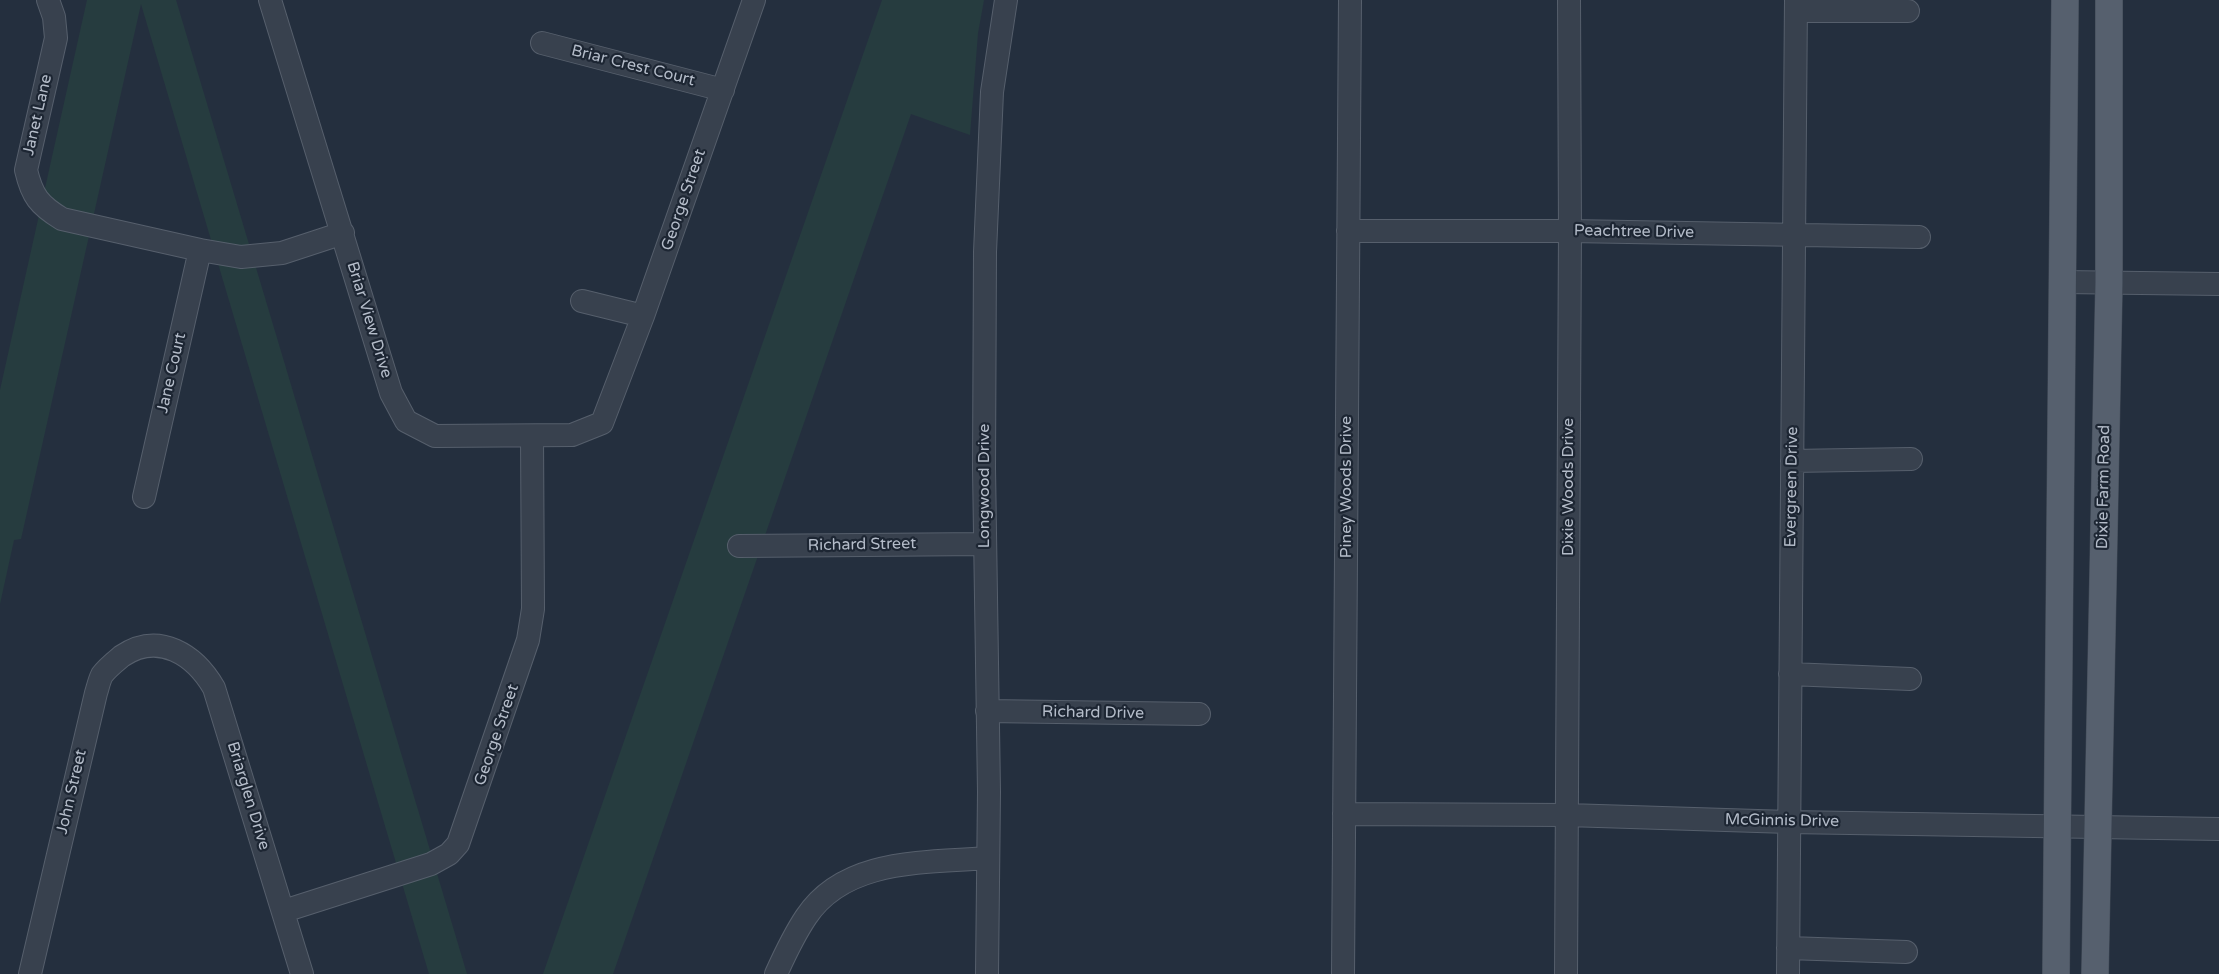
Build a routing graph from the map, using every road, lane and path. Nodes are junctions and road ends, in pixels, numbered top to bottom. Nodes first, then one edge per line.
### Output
1 (48, 0) edge
2 (270, 0) edge
3 (754, 0) edge
4 (1006, 0) edge
5 (1350, 0) edge
6 (1569, 0) edge
7 (2065, 0) edge
8 (2109, 0) edge
9 (1796, 6) edge
10 (1908, 11) dead end
11 (542, 43) dead end
12 (723, 90) junction
13 (1348, 231) junction
14 (1570, 231) junction
15 (343, 233) junction
16 (1794, 236) junction
17 (1919, 237) dead end
18 (200, 250) junction
19 (2063, 282) junction
20 (2109, 282) junction
21 (2219, 284) edge
22 (582, 301) dead end
23 (643, 316) junction
24 (611, 400) joint
25 (532, 436) junction
26 (1911, 459) dead end
27 (1792, 461) junction
28 (144, 497) dead end
29 (985, 544) junction
30 (739, 546) dead end
31 (158, 646) joint
32 (1790, 674) junction
33 (1910, 679) dead end
34 (987, 711) junction
35 (1199, 714) dead end
36 (1344, 814) junction
37 (1567, 815) junction
38 (1789, 822) junction
39 (2059, 826) junction
40 (2098, 826) junction
41 (2219, 829) edge
42 (988, 858) junction
43 (284, 911) junction
44 (1788, 948) junction
45 (1906, 952) dead end
46 (30, 974) edge
47 (302, 974) edge
48 (776, 974) edge
49 (987, 974) edge
50 (1343, 974) edge
51 (1566, 974) edge
52 (1788, 974) edge
53 (2056, 974) edge
54 (2095, 974) edge

1 - 18 street, Janet Lane
2 - 15 street, Briar View Drive
3 - 12 street, George Street
4 - 29 street, Longwood Drive
5 - 13 street, Piney Woods Drive
6 - 14 street, Dixie Woods Drive
7 - 19 main road
8 - 20 main road, Dixie Farm Road
9 - 10 street
9 - 16 street, Evergreen Drive
11 - 12 street, Briar Crest Court
12 - 23 street, George Street
13 - 14 street, Peachtree Drive
13 - 36 street, Piney Woods Drive
14 - 16 street, Peachtree Drive
14 - 37 street, Dixie Woods Drive
15 - 18 street, Janet Lane
15 - 25 street, Briar View Drive
16 - 17 street, Peachtree Drive
16 - 27 street, Evergreen Drive
18 - 28 street, Jane Court
19 - 20 street
19 - 39 main road
20 - 21 street
20 - 40 main road, Dixie Farm Road
22 - 23 street
23 - 24 street, George Street
24 - 25 street, Briar View Drive
25 - 43 street, George Street
26 - 27 street
27 - 32 street, Evergreen Drive
29 - 30 street, Richard Street
29 - 34 street, Longwood Drive
31 - 43 street, Briarglen Drive
31 - 46 street, John Street
32 - 33 street
32 - 38 street, Evergreen Drive
34 - 35 street, Richard Drive
34 - 42 street, Longwood Drive
36 - 37 street, McGinnis Drive
36 - 50 street, Piney Woods Drive
37 - 38 street, McGinnis Drive
37 - 51 street, Dixie Woods Drive
38 - 39 street, McGinnis Drive
38 - 44 street, Evergreen Drive
39 - 40 street, McGinnis Drive
39 - 53 main road
40 - 41 street, McGinnis Drive
40 - 54 main road, Dixie Farm Road
42 - 48 street
42 - 49 street, Longwood Drive
43 - 47 street, Briarglen Drive
44 - 45 street
44 - 52 street, Evergreen Drive

